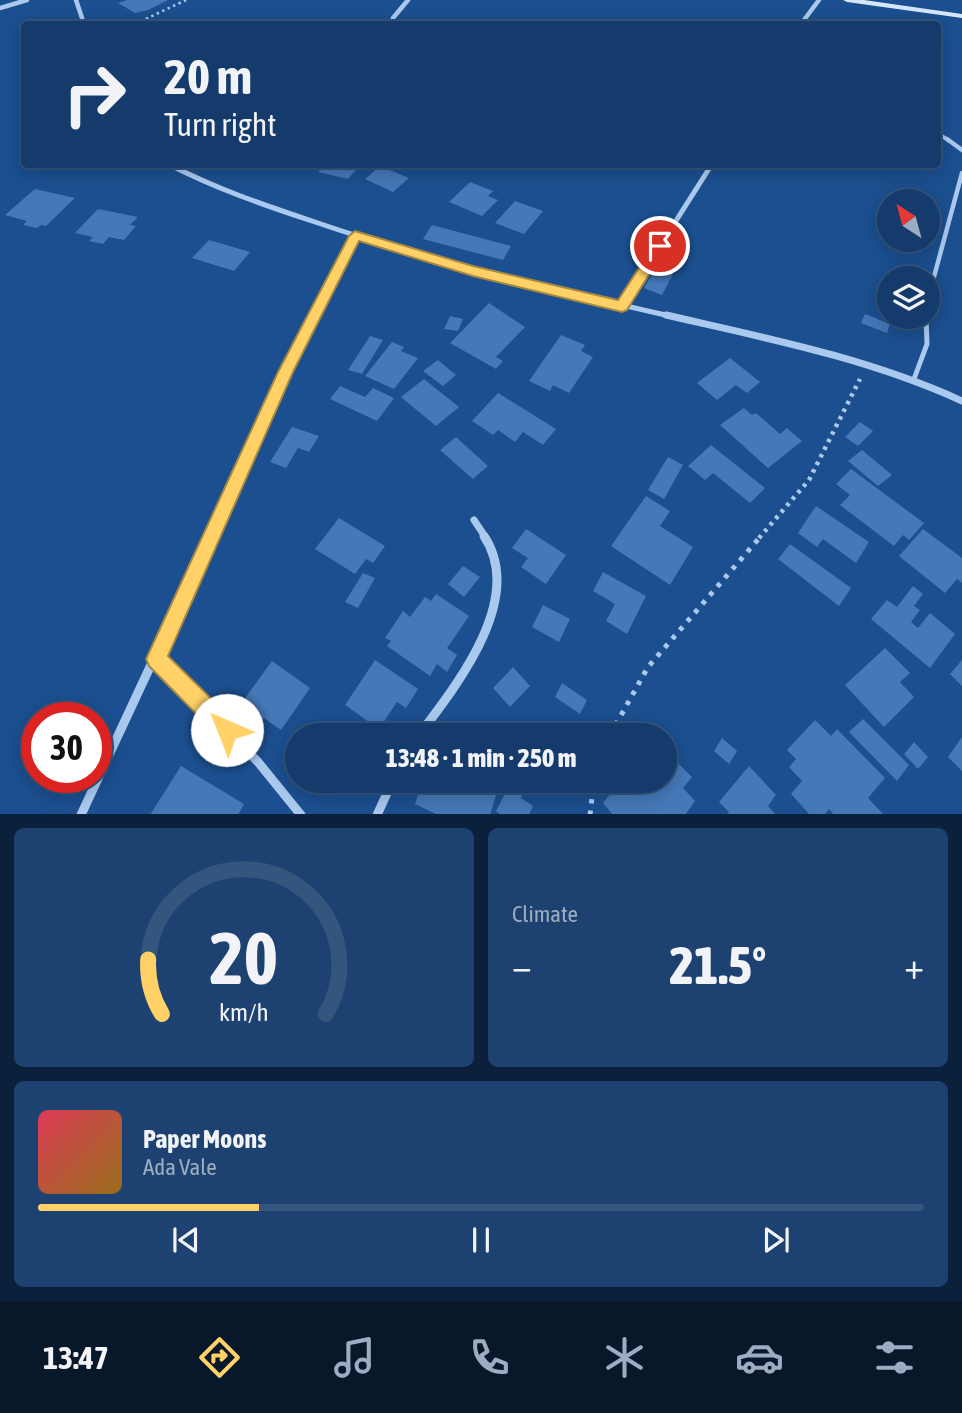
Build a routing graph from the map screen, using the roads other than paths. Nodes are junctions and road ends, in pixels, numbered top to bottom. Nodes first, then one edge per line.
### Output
1 (27, 0) edge
2 (76, 0) edge
3 (408, 0) edge
4 (819, 0) edge
5 (847, 0) edge
6 (0, 8) edge
7 (962, 16) edge
8 (83, 21) edge
9 (393, 21) edge
10 (803, 21) edge
11 (941, 135) edge
12 (962, 150) edge
13 (176, 168) edge
14 (709, 168) edge
15 (962, 173) edge
16 (355, 236) junction
17 (937, 266) edge
18 (622, 306) junction
19 (927, 329) edge
20 (914, 379) junction
21 (962, 401) edge
22 (474, 520) dead end
23 (156, 659) junction
24 (428, 723) edge
25 (387, 793) edge
26 (81, 814) edge
27 (301, 814) edge
28 (377, 814) edge

1 - 6 street
2 - 8 street
3 - 9 street
4 - 10 street
5 - 7 street
11 - 12 lane
13 - 16 street
14 - 18 street
15 - 17 lane
16 - 18 street
16 - 23 street
18 - 20 street
19 - 20 lane
20 - 21 street
22 - 24 street
23 - 26 street
23 - 27 street
25 - 28 street

